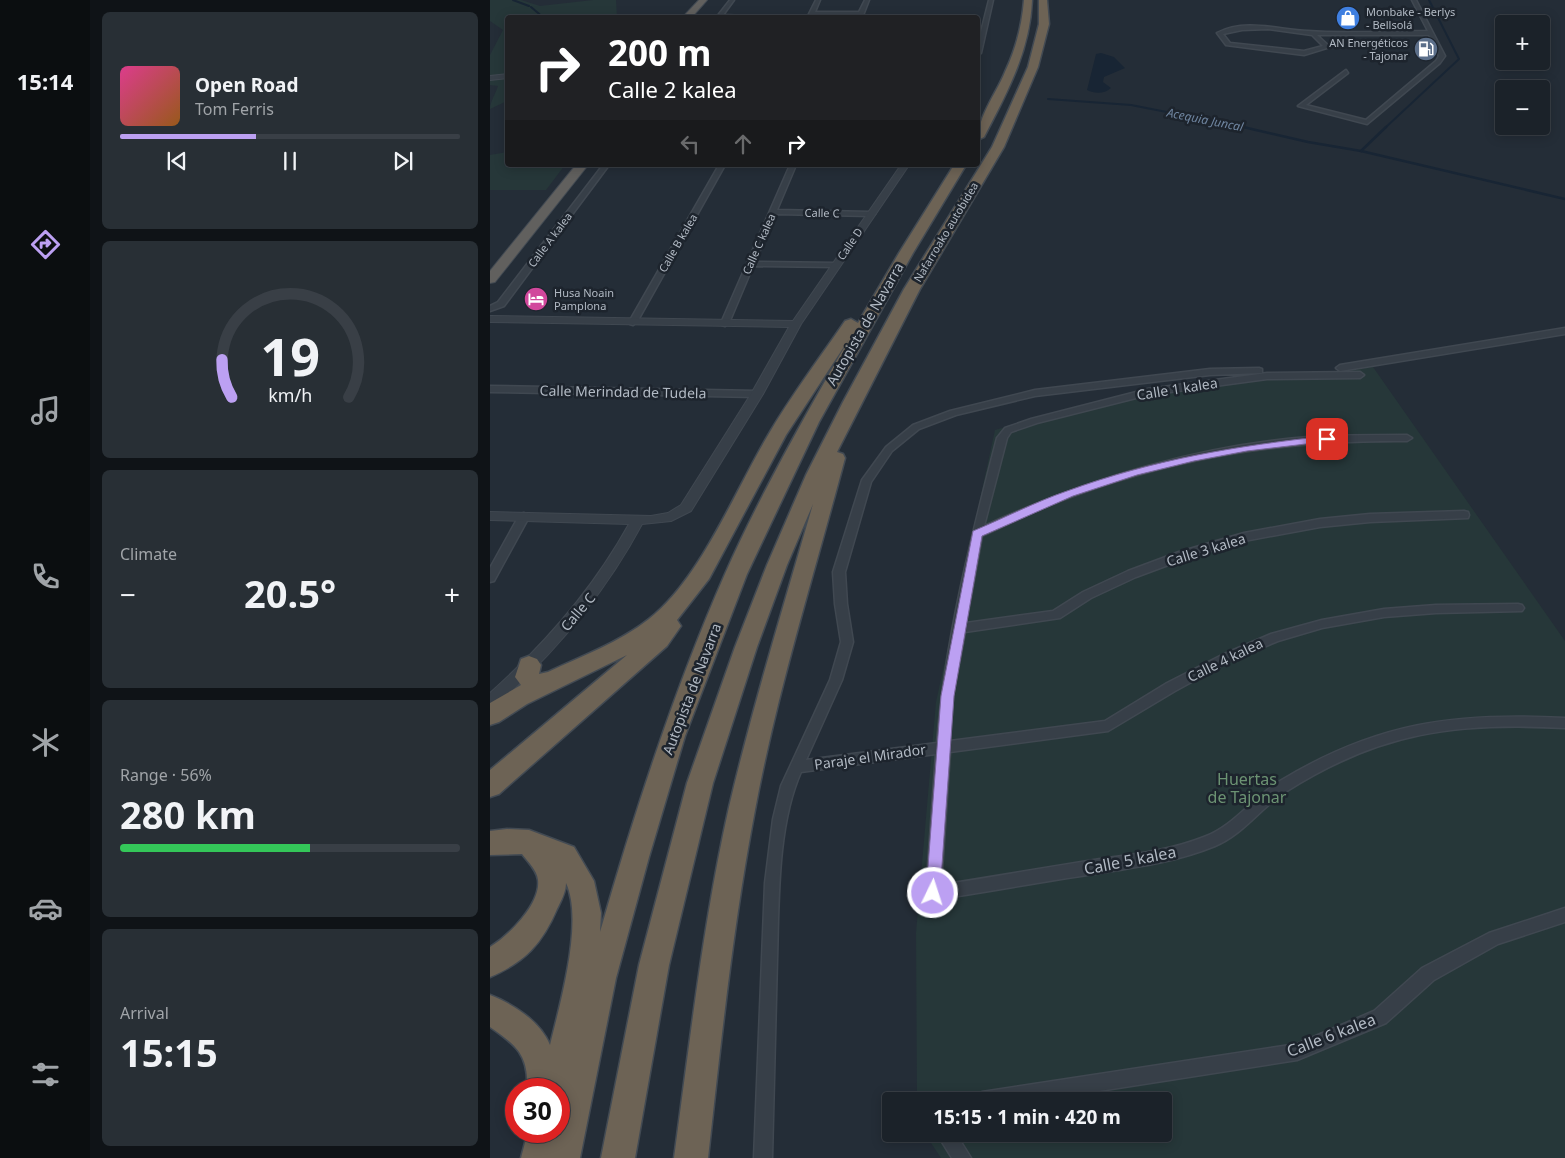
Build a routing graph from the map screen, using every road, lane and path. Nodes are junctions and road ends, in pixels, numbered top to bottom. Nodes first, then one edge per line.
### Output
1 (732, 0) edge
2 (818, 0) edge
3 (867, 0) edge
4 (991, 0) edge
5 (1028, 0) edge
6 (1043, 0) edge
7 (1050, 0) edge
8 (1414, 0) edge
9 (708, 3) edge
10 (690, 15) edge
11 (697, 15) edge
12 (720, 15) edge
13 (810, 15) edge
14 (860, 15) edge
15 (980, 19) edge
16 (987, 19) junction
17 (1044, 24) junction
18 (1313, 33) junction
19 (1431, 33) junction
20 (980, 45) edge
21 (1346, 72) dead end
22 (505, 76) edge
23 (490, 78) edge
24 (980, 132) edge
25 (571, 167) edge
26 (580, 167) edge
27 (604, 167) edge
28 (721, 167) edge
29 (792, 167) edge
30 (904, 167) edge
31 (959, 167) edge
32 (773, 212) junction
33 (871, 214) junction
34 (906, 252) junction
35 (750, 264) junction
36 (836, 265) junction
37 (490, 269) edge
38 (490, 279) edge
39 (490, 310) edge
40 (490, 319) edge
41 (633, 322) junction
42 (725, 322) junction
43 (796, 324) junction
44 (1565, 331) edge
45 (1360, 375) dead end
46 (490, 389) edge
47 (757, 394) junction
48 (852, 402) junction
49 (788, 421) junction
50 (1002, 438) joint
51 (1407, 438) dead end
52 (1464, 515) dead end
53 (490, 516) edge
54 (524, 517) junction
55 (638, 520) junction
56 (977, 534) junction
57 (490, 578) edge
58 (1518, 608) dead end
59 (959, 628) junction
60 (530, 665) junction
61 (551, 681) junction
62 (496, 693) edge
63 (490, 702) edge
64 (490, 715) edge
65 (1565, 723) edge
66 (943, 747) junction
67 (798, 767) junction
68 (490, 786) edge
69 (529, 842) junction
70 (490, 843) edge
71 (933, 893) joint
72 (1565, 915) edge
73 (490, 962) edge
74 (490, 1010) edge
75 (544, 1078) edge
76 (558, 1078) edge
77 (1040, 1092) edge
78 (951, 1142) edge
79 (539, 1143) edge
80 (542, 1143) edge
81 (538, 1158) edge
82 (562, 1158) edge
83 (618, 1158) edge
84 (691, 1158) edge
85 (762, 1158) edge
86 (962, 1158) edge

1 - 12 street
2 - 13 street
3 - 14 street
4 - 16 street
5 - 24 highway
6 - 17 highway, Nafarroako autobidea
7 - 17 highway
8 - 19 street
9 - 10 highway
9 - 11 highway
13 - 14 street
15 - 16 street
16 - 20 street
17 - 48 highway, Nafarroako autobidea
18 - 18 street
18 - 19 street
19 - 21 street
22 - 23 street
25 - 37 highway
26 - 38 highway
27 - 39 street, Calle A kalea
28 - 41 street, Calle B kalea
29 - 32 street, Calle C kalea
30 - 33 street, Calle D
31 - 34 highway, Nafarroako autobidea
32 - 33 street, Calle C
32 - 35 street, Calle C kalea
33 - 36 street, Calle D
34 - 49 highway
34 - 82 highway, Autopista de Navarra
35 - 36 street
35 - 42 street, Calle C kalea
36 - 43 street, Calle D
40 - 41 street
41 - 42 street
42 - 43 street
43 - 47 street, Calle D
44 - 67 street
45 - 50 street, Calle 1 kalea
46 - 47 street, Calle Merindad de Tudela
47 - 55 street, Calle D
48 - 83 highway, Autopista de Navarra
48 - 84 highway
49 - 61 highway
49 - 68 highway
50 - 56 street, Paraje el Mirador
51 - 56 street
52 - 59 street, Calle 3 kalea
53 - 54 street, Calle D
54 - 55 street, Calle D
54 - 57 street
55 - 60 street, Calle C
56 - 59 street, Paraje el Mirador
58 - 66 street, Calle 4 kalea
59 - 66 street, Paraje el Mirador
60 - 61 highway
60 - 62 street, Calle C
61 - 64 highway
62 - 63 street, Calle C
65 - 71 street, Calle 5 kalea
66 - 67 street, Paraje el Mirador
66 - 71 street, Paraje el Mirador
67 - 85 street
69 - 70 highway
69 - 73 highway
69 - 76 highway
72 - 77 street, Calle 6 kalea
74 - 75 highway
78 - 86 street
79 - 81 highway
80 - 81 highway

